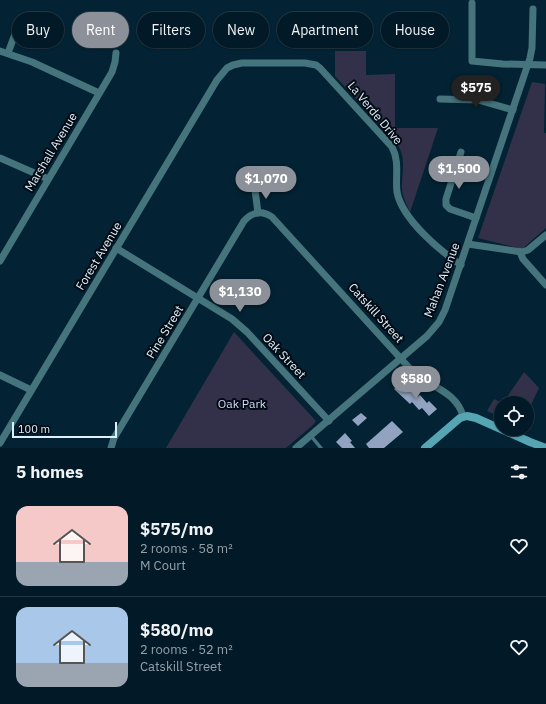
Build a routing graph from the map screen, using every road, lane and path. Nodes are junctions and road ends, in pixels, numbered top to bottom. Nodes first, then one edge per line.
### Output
1 (472, 3) dead end
2 (533, 9) dead end
3 (12, 42) edge
4 (0, 51) edge
5 (8, 53) junction
6 (116, 53) dead end
7 (528, 65) junction
8 (546, 65) edge
9 (217, 80) joint
10 (99, 93) junction
11 (440, 99) dead end
12 (513, 110) junction
13 (461, 152) dead end
14 (0, 158) edge
15 (48, 179) junction
16 (255, 190) dead end
17 (258, 213) junction
18 (476, 218) junction
19 (546, 235) edge
20 (468, 244) junction
21 (116, 248) junction
22 (520, 252) junction
23 (0, 261) edge
24 (461, 265) junction
25 (546, 285) edge
26 (198, 298) junction
27 (401, 358) junction
28 (0, 375) edge
29 (31, 390) junction
30 (463, 416) junction
31 (328, 420) junction
32 (310, 436) junction
33 (0, 443) edge
34 (111, 448) edge
35 (296, 448) edge
36 (321, 448) edge
37 (425, 448) edge
38 (546, 448) edge

1 - 7 street
2 - 7 street, Mahan Avenue
3 - 5 street
4 - 5 street
5 - 10 street
6 - 10 street, Marshall Avenue
7 - 8 street
7 - 12 street, Mahan Avenue
9 - 21 street, Forest Avenue
9 - 24 street, La Verde Drive
10 - 15 street, Marshall Avenue
11 - 12 street
12 - 18 street, Mahan Avenue
13 - 18 street
14 - 15 street
15 - 23 street, Marshall Avenue
16 - 17 street
17 - 26 street, Pine Street
17 - 27 street, Catskill Street
18 - 20 street, Mahan Avenue
19 - 22 street
20 - 22 street
20 - 24 street, Mahan Avenue
21 - 26 street, Oak Street
21 - 29 street, Forest Avenue
22 - 25 street
24 - 27 street, Mahan Avenue
26 - 31 street, Oak Street
26 - 34 street, Pine Street
27 - 30 street, Catskill Street
27 - 31 street, Mahan Avenue
28 - 29 street
29 - 33 street, Forest Avenue
30 - 37 street
30 - 38 street
31 - 32 street, Mahan Avenue
32 - 35 street, Mahan Avenue
32 - 36 lane

